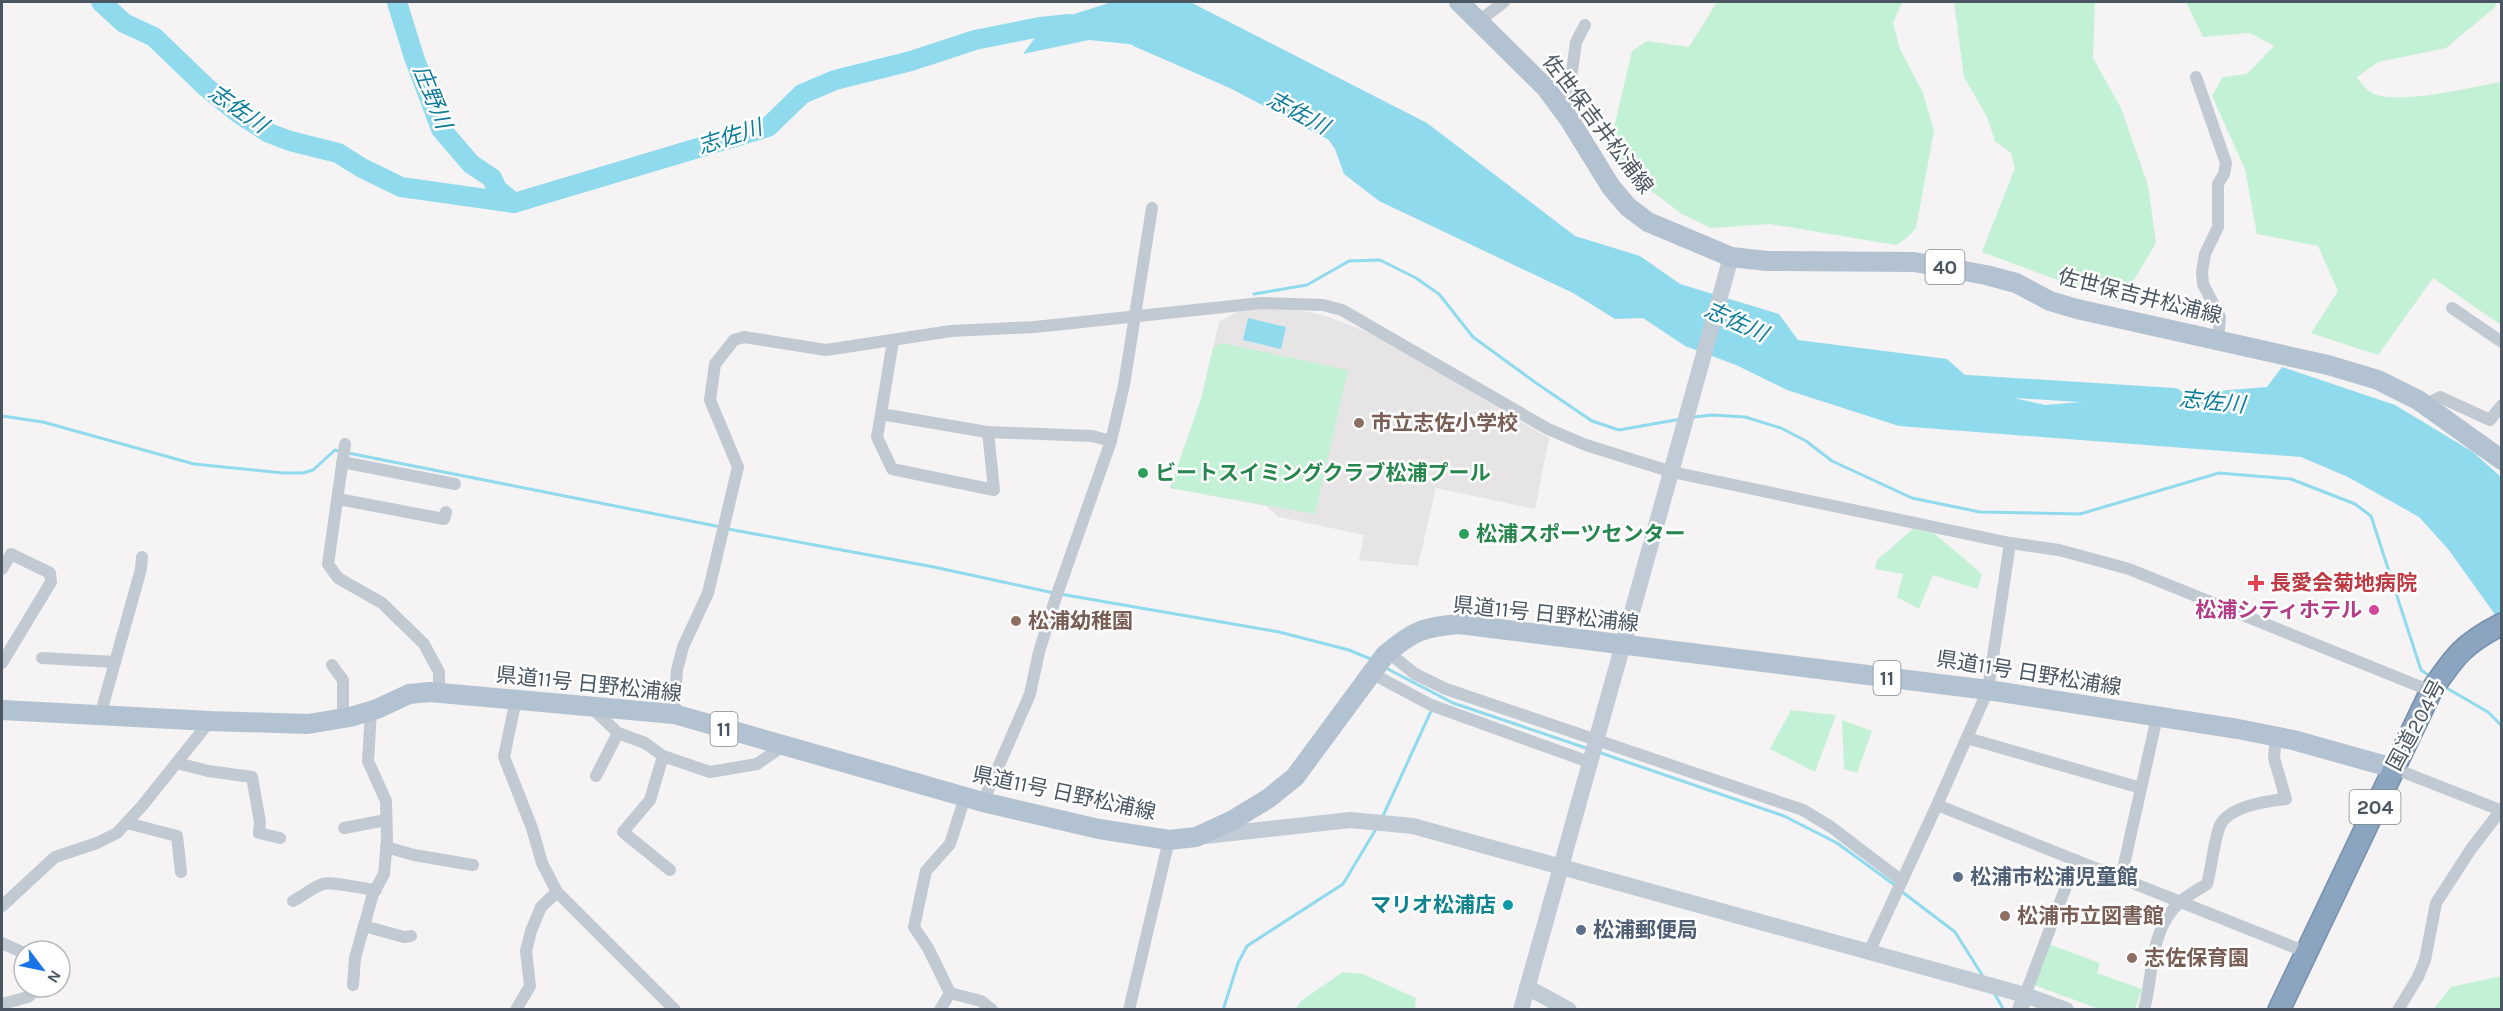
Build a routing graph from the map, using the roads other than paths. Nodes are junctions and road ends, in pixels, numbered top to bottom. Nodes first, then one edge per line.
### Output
1 (1459, 2) edge
2 (1504, 2) edge
3 (1479, 21) junction
4 (1585, 25) dead end
5 (2196, 77) dead end
6 (1566, 114) junction
7 (1152, 208) dead end
8 (1729, 266) junction
9 (2452, 308) dead end
10 (1134, 317) junction
11 (2218, 340) junction
12 (893, 341) junction
13 (2502, 342) edge
14 (2424, 405) junction
15 (2502, 405) edge
16 (881, 414) junction
17 (988, 432) junction
18 (1111, 441) junction
19 (345, 444) dead end
20 (343, 460) junction
21 (2502, 460) edge
22 (1672, 472) junction
23 (455, 484) dead end
24 (338, 499) junction
25 (446, 512) dead end
26 (2010, 543) junction
27 (142, 557) dead end
28 (2, 569) edge
29 (2500, 625) edge
30 (1623, 646) junction
31 (1387, 653) junction
32 (42, 658) dead end
33 (2, 663) edge
34 (115, 663) junction
35 (332, 665) dead end
36 (1371, 674) junction
37 (1988, 690) junction
38 (2431, 691) junction
39 (439, 692) junction
40 (516, 699) junction
41 (590, 706) junction
42 (2, 710) edge
43 (371, 711) junction
44 (674, 714) junction
45 (100, 716) junction
46 (2157, 717) junction
47 (343, 718) junction
48 (210, 722) junction
49 (618, 733) junction
50 (2276, 736) junction
51 (1967, 738) junction
52 (783, 746) junction
53 (1592, 751) junction
54 (663, 756) junction
55 (177, 763) junction
56 (2393, 768) junction
57 (596, 776) dead end
58 (2141, 788) junction
59 (974, 800) junction
60 (1937, 806) junction
61 (2501, 810) edge
62 (386, 820) junction
63 (127, 823) junction
64 (344, 828) dead end
65 (1196, 837) junction
66 (280, 838) dead end
67 (1169, 840) junction
68 (386, 847) junction
69 (2076, 860) junction
70 (473, 865) dead end
71 (1560, 867) junction
72 (670, 870) dead end
73 (181, 872) dead end
74 (1904, 878) junction
75 (2121, 878) junction
76 (375, 890) junction
77 (557, 892) junction
78 (293, 901) dead end
79 (2180, 902) junction
80 (2, 906) edge
81 (364, 926) junction
82 (411, 936) dead end
83 (1869, 952) junction
84 (2306, 952) junction
85 (353, 985) dead end
86 (1527, 987) junction
87 (950, 993) junction
88 (21, 999) edge
89 (2023, 1002) edge
90 (2, 1004) edge
91 (670, 1008) edge
92 (516, 1010) edge
93 (940, 1010) edge
94 (992, 1010) edge
95 (1129, 1010) edge
96 (1521, 1010) edge
97 (1569, 1010) edge
98 (2066, 1010) edge
99 (2144, 1010) edge
100 (2279, 1010) edge
101 (2398, 1010) edge

1 - 3 main road, 佐世保吉井松浦線 / 40
2 - 3 street
3 - 6 main road, 佐世保吉井松浦線 / 40
4 - 6 street
5 - 11 street
6 - 8 main road, 佐世保吉井松浦線 / 40
7 - 10 street
8 - 11 main road, 佐世保吉井松浦線 / 40
8 - 22 street
9 - 13 street
10 - 12 street
10 - 18 street
10 - 22 street
11 - 14 main road, 佐世保吉井松浦線 / 40
12 - 16 street
12 - 44 street
14 - 15 street
14 - 21 main road, 佐世保吉井松浦線 / 40
16 - 17 street
16 - 17 street
17 - 18 street
18 - 59 street
19 - 20 street
20 - 23 street
20 - 24 street
22 - 26 street
22 - 30 street
24 - 25 street
24 - 39 street
26 - 37 street
26 - 38 street
27 - 34 street
28 - 33 street
29 - 38 highway, 国道204号 / 204
30 - 31 main road, 県道11号 日野松浦線 / 11
30 - 37 main road, 県道11号 日野松浦線 / 11
30 - 53 street
31 - 36 main road, 県道11号 日野松浦線 / 11
31 - 53 street
32 - 34 street
34 - 45 street
35 - 47 street
36 - 53 street
36 - 65 main road, 県道11号 日野松浦線 / 11
37 - 46 main road, 県道11号 日野松浦線 / 11
37 - 51 street
38 - 56 highway, 国道204号 / 204
39 - 40 main road, 県道11号 日野松浦線 / 11
39 - 43 main road, 県道11号 日野松浦線 / 11
40 - 41 main road, 県道11号 日野松浦線 / 11
40 - 77 street
41 - 44 main road, 県道11号 日野松浦線 / 11
41 - 49 street
42 - 45 main road, 県道11号 日野松浦線 / 11
43 - 47 main road, 県道11号 日野松浦線 / 11
43 - 62 street
44 - 52 main road, 県道11号 日野松浦線 / 11
45 - 48 main road, 県道11号 日野松浦線 / 11
46 - 50 main road, 県道11号 日野松浦線 / 11
46 - 58 street
47 - 48 main road, 県道11号 日野松浦線 / 11
48 - 55 street
49 - 54 street
49 - 57 street
50 - 56 main road, 県道11号 日野松浦線 / 11
50 - 79 street
51 - 58 street
51 - 60 street
52 - 54 street
52 - 59 main road, 県道11号 日野松浦線 / 11
53 - 71 street
53 - 74 street
54 - 72 street
55 - 63 street
55 - 66 street
56 - 61 street
56 - 84 highway, 国道204号 / 204
58 - 75 street
59 - 67 main road, 県道11号 日野松浦線 / 11
59 - 87 street
60 - 69 street
60 - 74 street
61 - 101 street
62 - 64 street
62 - 68 street
63 - 73 street
63 - 80 street
65 - 67 main road, 県道11号 日野松浦線 / 11
65 - 71 street
67 - 95 street
68 - 70 street
68 - 76 street
69 - 75 street
69 - 89 street
71 - 83 street
71 - 86 street
74 - 83 street
75 - 79 street
76 - 78 street
76 - 81 street
77 - 91 street
77 - 92 street
79 - 84 street
79 - 99 street
81 - 82 street
81 - 85 street
83 - 89 street
84 - 100 highway, 国道204号 / 204
86 - 96 street
86 - 97 street
87 - 93 street
87 - 94 street
88 - 90 street
89 - 98 street

